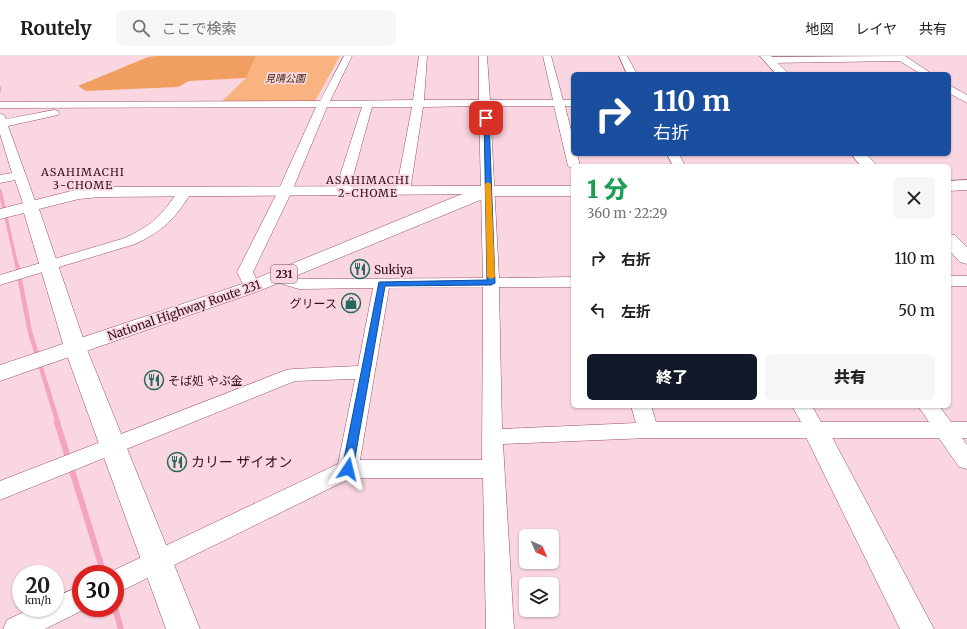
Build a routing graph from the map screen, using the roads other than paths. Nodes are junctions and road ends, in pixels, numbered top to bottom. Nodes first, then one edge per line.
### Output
1 (348, 56) edge
2 (423, 56) edge
3 (483, 56) edge
4 (547, 56) edge
5 (623, 56) edge
6 (900, 57) edge
7 (767, 58) edge
8 (631, 72) edge
9 (781, 72) edge
10 (924, 72) edge
11 (951, 89) edge
12 (951, 100) edge
13 (558, 103) junction
14 (571, 103) edge
15 (323, 104) junction
16 (368, 104) junction
17 (418, 104) junction
18 (486, 104) junction
19 (0, 105) edge
20 (92, 106) junction
21 (1, 121) edge
22 (4, 148) edge
23 (571, 154) edge
24 (860, 156) edge
25 (868, 164) edge
26 (19, 175) junction
27 (0, 179) edge
28 (951, 186) edge
29 (967, 186) edge
30 (285, 191) junction
31 (342, 191) junction
32 (403, 191) junction
33 (488, 191) junction
34 (571, 191) edge
35 (184, 193) junction
36 (30, 206) junction
37 (0, 214) edge
38 (951, 241) edge
39 (967, 258) edge
40 (50, 265) junction
41 (275, 277) junction
42 (0, 280) edge
43 (951, 281) edge
44 (967, 281) edge
45 (571, 282) edge
46 (491, 283) junction
47 (382, 284) junction
48 (252, 287) junction
49 (75, 347) junction
50 (366, 372) junction
51 (0, 373) edge
52 (642, 408) edge
53 (803, 408) edge
54 (929, 408) edge
55 (648, 430) junction
56 (945, 430) junction
57 (967, 430) edge
58 (816, 431) junction
59 (492, 437) junction
60 (113, 445) junction
61 (967, 461) edge
62 (348, 469) junction
63 (494, 469) junction
64 (0, 491) edge
65 (157, 561) junction
66 (124, 578) edge
67 (72, 602) edge
68 (17, 629) edge
69 (184, 629) edge
70 (500, 629) edge
71 (917, 629) edge

1 - 15 street
2 - 17 street
3 - 18 street
4 - 13 street
5 - 8 street
6 - 7 street
6 - 10 street
7 - 9 main road
11 - 12 street
13 - 14 street
13 - 18 street
13 - 23 street
15 - 16 street
15 - 20 street
15 - 30 street
16 - 17 street
16 - 31 street
17 - 18 street
17 - 32 street
18 - 33 street
19 - 20 street
20 - 21 street
21 - 22 street
22 - 26 street
24 - 25 main road
26 - 27 street
26 - 36 street
28 - 29 main road
30 - 31 main road
30 - 35 main road
30 - 48 street
31 - 32 main road
32 - 33 main road
33 - 34 main road, National Highway Route 231 / 231
33 - 41 main road, National Highway Route 231 / 231
33 - 46 street
35 - 36 main road
35 - 40 street
36 - 37 main road
36 - 40 main road
38 - 39 main road
40 - 42 street
40 - 49 main road
41 - 47 street
41 - 48 main road, National Highway Route 231 / 231
43 - 44 street
45 - 46 street
46 - 47 street
46 - 59 street
47 - 50 street
48 - 49 main road, National Highway Route 231 / 231
49 - 51 main road, National Highway Route 231 / 231
49 - 60 main road
50 - 60 street
50 - 62 street
52 - 55 street
53 - 58 street
54 - 56 street
55 - 58 street
55 - 59 street
56 - 57 street
56 - 58 street
56 - 61 street
58 - 71 main road
59 - 63 street
60 - 64 street
60 - 65 main road
62 - 63 street
62 - 65 street
63 - 70 street
65 - 66 street
65 - 69 main road
67 - 68 street

